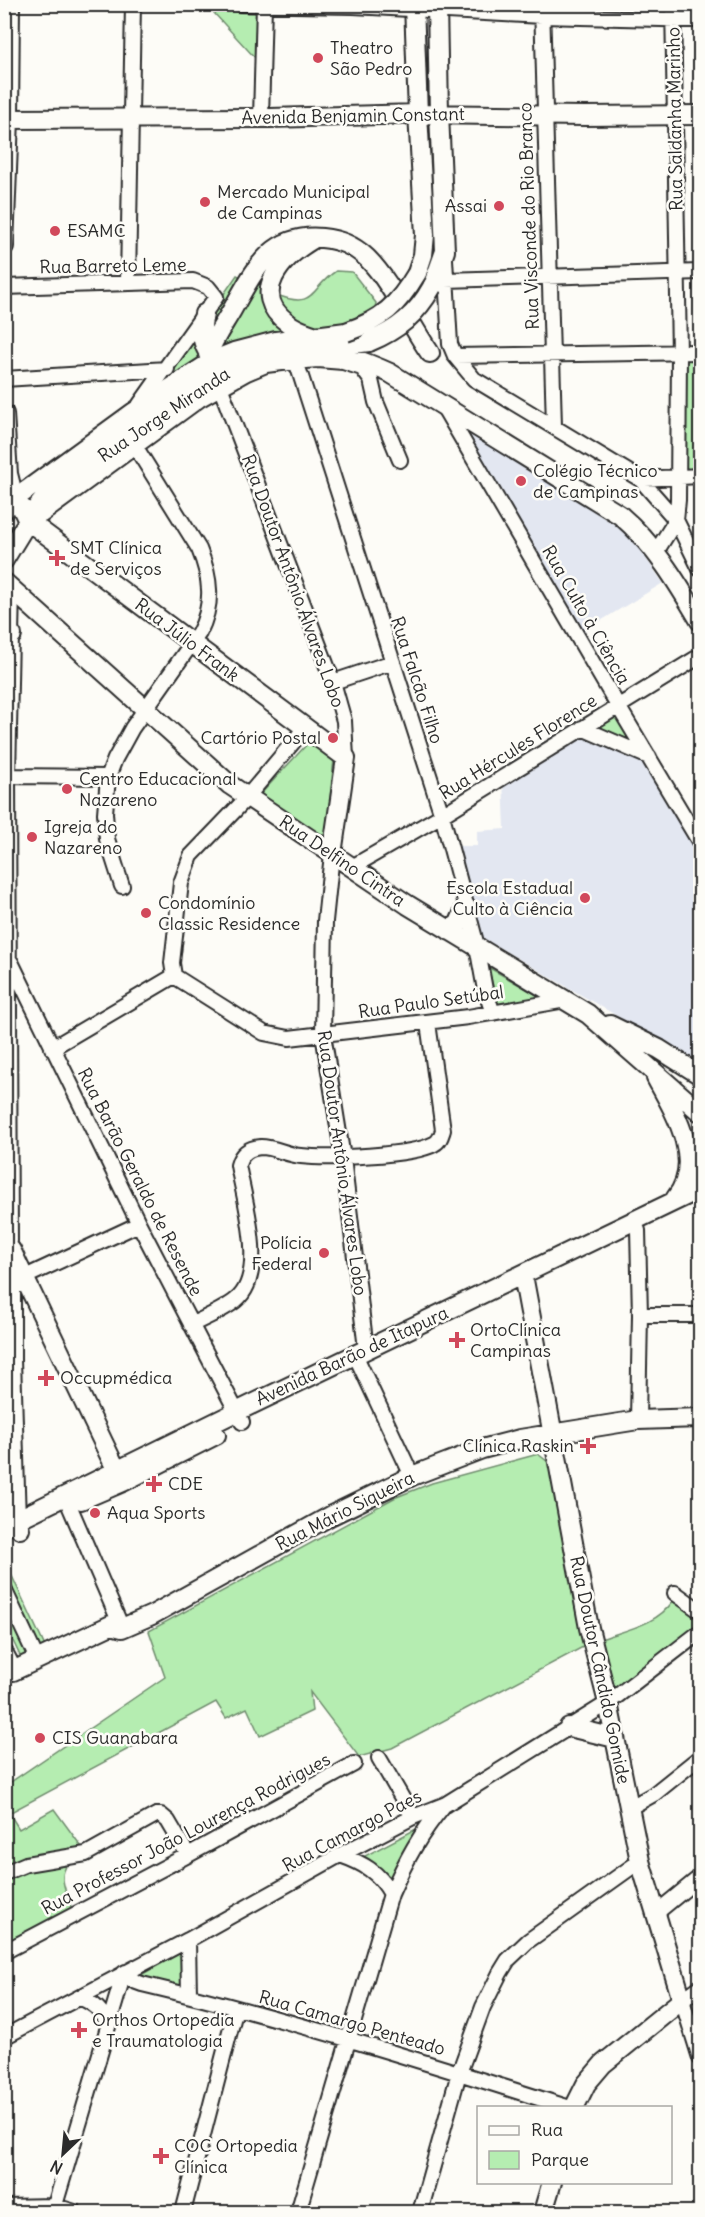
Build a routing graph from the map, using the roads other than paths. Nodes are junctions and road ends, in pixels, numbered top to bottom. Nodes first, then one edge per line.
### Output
1 (10, 4) edge
2 (133, 4) edge
3 (240, 4) edge
4 (673, 4) edge
5 (264, 5) edge
6 (414, 7) edge
7 (437, 7) edge
8 (542, 10) edge
9 (673, 20) junction
10 (700, 20) edge
11 (417, 114) junction
12 (439, 114) junction
13 (700, 115) edge
14 (544, 116) junction
15 (674, 116) junction
16 (131, 118) junction
17 (261, 118) junction
18 (7, 119) edge
19 (314, 238) junction
20 (4, 246) edge
21 (700, 272) edge
22 (678, 273) junction
23 (549, 276) junction
24 (128, 282) junction
25 (439, 283) junction
26 (4, 287) edge
27 (216, 297) joint
28 (204, 314) junction
29 (316, 343) junction
30 (700, 352) edge
31 (430, 353) dead end
32 (679, 354) junction
33 (551, 355) junction
34 (454, 356) junction
35 (211, 357) junction
36 (296, 361) junction
37 (234, 368) junction
38 (167, 369) junction
39 (4, 379) edge
40 (221, 389) junction
41 (442, 404) junction
42 (134, 412) junction
43 (4, 414) edge
44 (554, 426) junction
45 (135, 446) junction
46 (400, 460) dead end
47 (678, 476) junction
48 (700, 476) edge
49 (640, 479) junction
50 (10, 504) edge
51 (676, 520) junction
52 (28, 521) junction
53 (656, 552) junction
54 (4, 560) edge
55 (700, 569) edge
56 (8, 585) edge
57 (700, 621) edge
58 (8, 630) edge
59 (192, 643) junction
60 (700, 656) edge
61 (393, 662) junction
62 (333, 682) junction
63 (618, 706) junction
64 (145, 710) junction
65 (344, 721) junction
66 (582, 728) junction
67 (311, 732) junction
68 (649, 757) junction
69 (346, 758) junction
70 (8, 776) junction
71 (108, 777) junction
72 (244, 800) junction
73 (442, 815) junction
74 (700, 843) edge
75 (331, 861) junction
76 (352, 867) junction
77 (122, 886) dead end
78 (408, 905) junction
79 (466, 907) junction
80 (450, 931) junction
81 (477, 946) junction
82 (9, 958) junction
83 (174, 976) junction
84 (485, 990) junction
85 (566, 1000) junction
86 (35, 1011) junction
87 (492, 1013) junction
88 (468, 1017) junction
89 (9, 1018) junction
90 (428, 1023) junction
91 (323, 1034) junction
92 (52, 1048) junction
93 (7, 1051) edge
94 (645, 1055) junction
95 (700, 1075) edge
96 (700, 1112) edge
97 (343, 1158) junction
98 (7, 1184) edge
99 (700, 1189) edge
100 (700, 1200) edge
101 (669, 1203) junction
102 (139, 1224) junction
103 (638, 1230) junction
104 (8, 1243) edge
105 (26, 1277) junction
106 (524, 1280) junction
107 (11, 1302) junction
108 (640, 1315) junction
109 (700, 1315) edge
110 (191, 1325) junction
111 (363, 1356) junction
112 (8, 1361) edge
113 (239, 1417) junction
114 (700, 1418) edge
115 (638, 1420) junction
116 (553, 1433) junction
117 (117, 1469) junction
118 (412, 1476) junction
119 (69, 1505) junction
120 (11, 1528) edge
121 (4, 1589) edge
122 (675, 1593) dead end
123 (700, 1611) edge
124 (122, 1629) junction
125 (700, 1632) edge
126 (4, 1654) edge
127 (37, 1659) junction
128 (608, 1703) junction
129 (569, 1727) junction
130 (615, 1738) junction
131 (700, 1757) edge
132 (379, 1758) dead end
133 (354, 1764) dead end
134 (446, 1804) junction
135 (629, 1808) junction
136 (413, 1817) junction
137 (340, 1855) junction
138 (188, 1856) junction
139 (640, 1861) junction
140 (7, 1872) dead end
141 (700, 1877) edge
142 (391, 1894) junction
143 (656, 1913) junction
144 (188, 1940) junction
145 (4, 1952) edge
146 (125, 1973) junction
147 (700, 1986) edge
148 (189, 1995) junction
149 (81, 1998) junction
150 (682, 2000) junction
151 (236, 2008) junction
152 (108, 2026) junction
153 (4, 2037) edge
154 (350, 2041) junction
155 (700, 2058) edge
156 (459, 2073) junction
157 (564, 2106) edge
158 (575, 2106) edge
159 (551, 2184) edge
160 (4, 2207) edge
161 (54, 2209) edge
162 (75, 2212) edge
163 (183, 2212) edge
164 (298, 2212) edge
165 (420, 2212) edge
166 (543, 2212) edge

1 - 18 main road
2 - 16 street
3 - 5 street
4 - 9 street, Rua Saldanha Marinho
5 - 6 street
5 - 17 street
6 - 7 street
6 - 11 main road
7 - 8 street
7 - 12 main road
8 - 9 street
8 - 14 street, Rua Visconde do Rio Branco
9 - 10 street
9 - 15 street, Rua Saldanha Marinho
11 - 12 main road, Avenida Benjamin Constant
11 - 17 main road, Avenida Benjamin Constant
11 - 29 main road, Rua Jorge Miranda, bridge
12 - 14 main road, Avenida Benjamin Constant
12 - 25 main road
13 - 15 main road, Avenida Benjamin Constant
14 - 15 main road, Avenida Benjamin Constant
14 - 23 street, Rua Visconde do Rio Branco
15 - 22 street, Rua Saldanha Marinho
16 - 17 main road, Avenida Benjamin Constant
16 - 18 main road, Avenida Benjamin Constant
16 - 24 street
18 - 20 main road
19 - 29 main road
19 - 31 main road
19 - 35 main road
21 - 22 street
22 - 23 street
22 - 32 street, Rua Saldanha Marinho
23 - 25 street
23 - 33 street, Rua Visconde do Rio Branco
24 - 26 street, Rua Barreto Leme
24 - 27 street, Rua Barreto Leme
25 - 29 main road, bridge
25 - 34 street
27 - 28 street, Rua Jorge Miranda
28 - 35 main road
28 - 38 street, Rua Jorge Miranda
29 - 35 main road, Rua Jorge Miranda
29 - 37 main road, Rua Jorge Miranda
29 - 41 main road
30 - 32 street
32 - 33 street
32 - 47 street, Rua Saldanha Marinho
33 - 34 street
33 - 44 street, Rua Visconde do Rio Branco
34 - 44 street
35 - 37 main road
35 - 42 main road, Rua Jorge Miranda
36 - 40 street, Rua Jorge Miranda
36 - 46 street, Rua Jorge Miranda
36 - 61 street, Rua Falcão Filho
37 - 52 main road, Rua Jorge Miranda
38 - 39 street
38 - 42 street, Rua Jorge Miranda
40 - 45 street, Rua Jorge Miranda
40 - 62 street, Rua Doutor Antônio Álvares Lobo
41 - 53 main road
41 - 63 street, Rua Culto à Ciência
42 - 50 main road, Rua Jorge Miranda
43 - 50 main road
44 - 49 street
45 - 52 street, Rua Jorge Miranda
45 - 59 street
47 - 48 street
47 - 49 street
47 - 51 street, Rua Saldanha Marinho
49 - 51 street
50 - 52 main road
51 - 53 street, Rua Saldanha Marinho
51 - 55 street
52 - 54 main road
52 - 59 main road, Rua Júlio Frank
53 - 57 main road
56 - 58 street
56 - 64 main road, Rua Delfino Cintra
58 - 70 street
59 - 64 street
59 - 67 main road, Rua Júlio Frank
60 - 63 street, Rua Hércules Florence
61 - 62 street
61 - 73 street, Rua Falcão Filho
62 - 65 street, Rua Doutor Antônio Álvares Lobo
63 - 66 street, Rua Hércules Florence
63 - 68 street, Rua Culto à Ciência
64 - 71 street
64 - 72 main road, Rua Delfino Cintra
65 - 67 street
65 - 69 street, Rua Doutor Antônio Álvares Lobo
66 - 68 street
66 - 73 street, Rua Hércules Florence
67 - 69 main road, Rua Júlio Frank
67 - 72 street
68 - 74 street, Rua Culto à Ciência
69 - 75 main road, Rua Doutor Antônio Álvares Lobo
70 - 71 street
70 - 82 street
71 - 77 street
72 - 75 main road, Rua Delfino Cintra
72 - 83 street
73 - 76 street, Rua Hércules Florence
73 - 79 street, Rua Falcão Filho
75 - 76 main road, Rua Delfino Cintra
75 - 78 main road
75 - 91 street, Rua Doutor Antônio Álvares Lobo
76 - 78 main road, Rua Delfino Cintra
78 - 80 main road, Rua Delfino Cintra
79 - 80 main road
79 - 81 street, Rua Falcão Filho
80 - 81 main road, Rua Delfino Cintra
81 - 84 street, Rua Falcão Filho
81 - 85 main road, Rua Delfino Cintra
82 - 86 street, Rua Barão Geraldo de Resende
82 - 89 street
83 - 91 street, Rua Paulo Setúbal
83 - 92 street
84 - 87 street, Rua Falcão Filho
84 - 88 street
85 - 87 street, Rua Paulo Setúbal
85 - 94 main road, Rua Delfino Cintra
86 - 89 street
86 - 92 street, Rua Barão Geraldo de Resende
87 - 88 street, Rua Paulo Setúbal
88 - 90 street, Rua Paulo Setúbal
89 - 93 street
90 - 91 street, Rua Paulo Setúbal
90 - 97 street
91 - 97 street, Rua Doutor Antônio Álvares Lobo
92 - 102 street, Rua Barão Geraldo de Resende
93 - 98 street
94 - 95 main road
94 - 96 main road
94 - 101 main road
97 - 110 street
97 - 111 street, Rua Doutor Antônio Álvares Lobo
98 - 104 street
99 - 101 main road, Avenida Barão de Itapura
100 - 103 main road, Avenida Barão de Itapura
101 - 106 main road, Avenida Barão de Itapura
102 - 105 street
102 - 110 street, Rua Barão Geraldo de Resende
103 - 106 main road, Avenida Barão de Itapura
103 - 108 street
104 - 105 main road
104 - 107 main road
105 - 107 street
105 - 117 main road
106 - 111 main road, Avenida Barão de Itapura
106 - 116 main road, Rua Doutor Cândido Gomide
107 - 112 main road
108 - 109 street
108 - 115 street
110 - 113 street, Rua Barão Geraldo de Resende
111 - 113 main road, Avenida Barão de Itapura
111 - 118 street, Rua Doutor Antônio Álvares Lobo
112 - 120 main road
113 - 117 main road, Avenida Barão de Itapura
113 - 119 main road, Avenida Barão de Itapura
114 - 115 main road, Rua Mário Siqueira
115 - 116 main road, Rua Mário Siqueira
116 - 118 main road, Rua Mário Siqueira
116 - 128 main road, Rua Doutor Cândido Gomide
117 - 120 main road, Avenida Barão de Itapura
118 - 124 main road, Rua Mário Siqueira
119 - 120 main road, Avenida Barão de Itapura
119 - 124 street
121 - 127 street
122 - 123 street
124 - 127 main road, Rua Mário Siqueira
125 - 128 street, Rua Camargo Paes
126 - 127 main road, Rua Mário Siqueira
128 - 129 street, Rua Camargo Paes
128 - 130 main road, Rua Doutor Cândido Gomide
129 - 130 main road
129 - 134 street, Rua Camargo Paes
130 - 135 main road, Rua Doutor Cândido Gomide
131 - 135 street
132 - 136 street
133 - 138 street, Rua Professor João Lourença Rodrigues
134 - 136 street, Rua Camargo Paes
134 - 142 street
135 - 139 main road, Rua Doutor Cândido Gomide
136 - 137 street, Rua Camargo Paes
137 - 142 street
137 - 144 street, Rua Camargo Paes
138 - 140 street
138 - 145 street, Rua Professor João Lourença Rodrigues
139 - 143 main road, Rua Doutor Cândido Gomide
139 - 156 street
141 - 143 street
142 - 154 street
143 - 150 main road, Rua Doutor Cândido Gomide
144 - 146 street, Rua Camargo Paes
144 - 148 street
146 - 148 street, Rua Camargo Penteado
146 - 149 street, Rua Camargo Paes
146 - 152 street
147 - 150 street
148 - 151 street, Rua Camargo Penteado
149 - 152 street
149 - 153 street, Rua Camargo Paes
150 - 155 street, Rua Doutor Cândido Gomide
150 - 158 main road
151 - 154 street, Rua Camargo Penteado
151 - 163 street
152 - 161 street
154 - 156 street, Rua Camargo Penteado
154 - 164 street
156 - 157 street, Rua Camargo Penteado
156 - 165 street
159 - 166 main road
160 - 161 street
161 - 162 street

